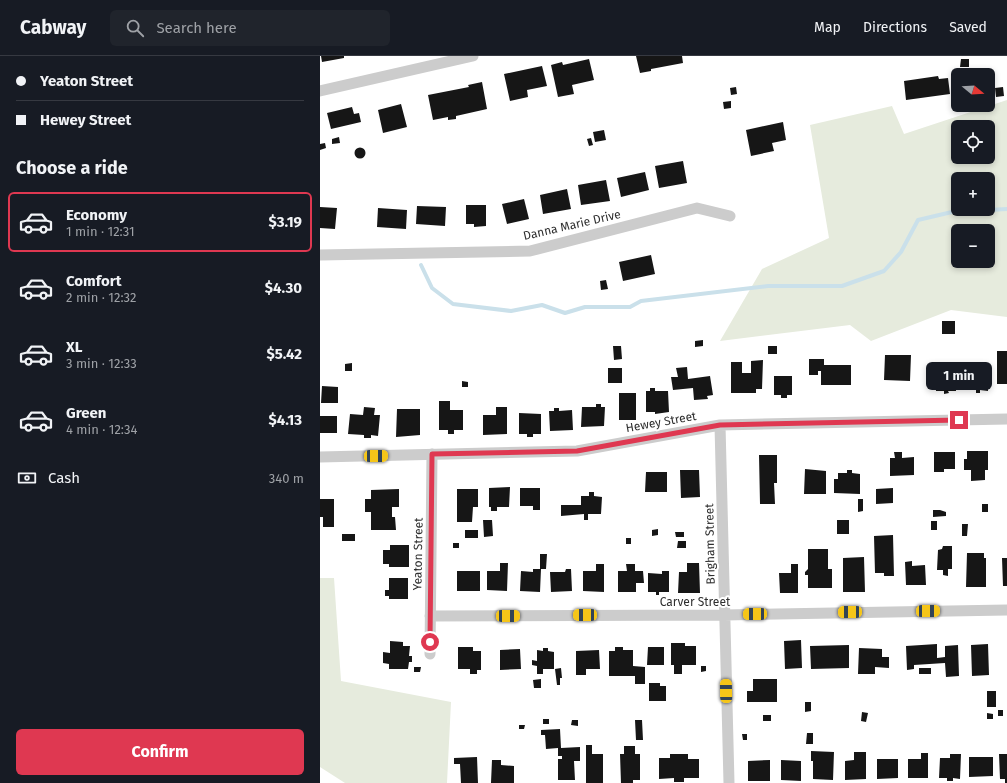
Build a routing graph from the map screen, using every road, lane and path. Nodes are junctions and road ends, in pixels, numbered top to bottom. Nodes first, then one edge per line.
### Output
1 (473, 56) edge
2 (320, 91) edge
3 (730, 216) dead end
4 (320, 255) edge
5 (1007, 419) edge
6 (720, 425) junction
7 (432, 454) junction
8 (320, 457) edge
9 (1007, 610) edge
10 (724, 614) junction
11 (430, 616) junction
12 (430, 654) dead end
13 (729, 783) edge

1 - 2 street
3 - 4 street, Danna Marie Drive
5 - 6 street, Hewey Street
6 - 7 street, Hewey Street
6 - 10 street, Brigham Street
7 - 8 street, Hewey Street
7 - 11 street, Yeaton Street
9 - 10 street, Carver Street
10 - 11 street, Carver Street
10 - 13 street, Brigham Street
11 - 12 street, Yeaton Street

